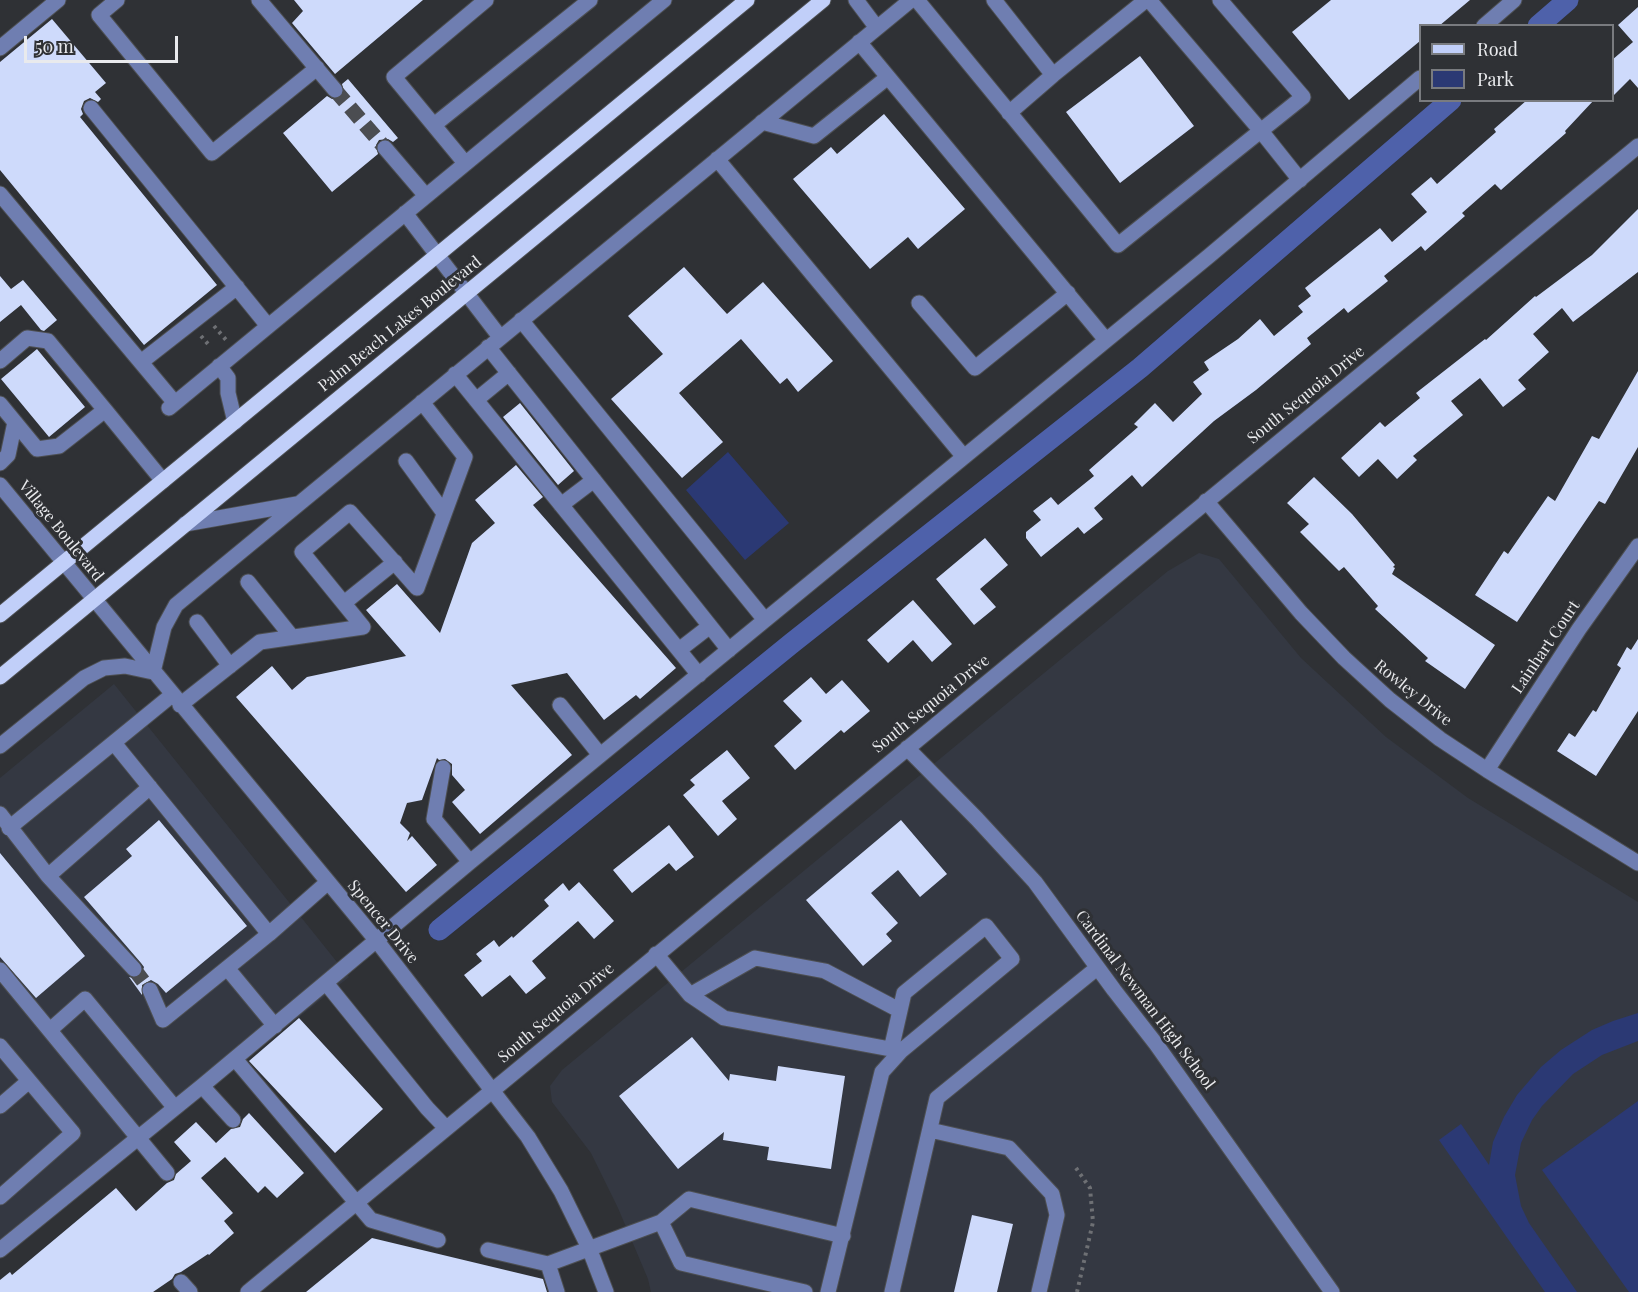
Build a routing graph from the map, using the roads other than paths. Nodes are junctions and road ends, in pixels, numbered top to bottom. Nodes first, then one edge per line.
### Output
1 (58, 0) edge
2 (117, 0) edge
3 (259, 0) edge
4 (486, 0) edge
5 (590, 0) edge
6 (664, 0) edge
7 (747, 0) edge
8 (823, 0) edge
9 (856, 0) edge
10 (910, 0) edge
11 (917, 0) edge
12 (994, 0) edge
13 (1147, 0) edge
14 (1220, 0) edge
15 (1514, 0) edge
16 (1486, 24) edge
17 (877, 27) junction
18 (859, 42) junction
19 (0, 48) edge
20 (317, 68) junction
21 (1053, 75) junction
22 (888, 77) junction
23 (1419, 79) edge
24 (335, 90) tunnel mouth
25 (91, 108) dead end
26 (1009, 112) junction
27 (762, 122) junction
28 (434, 124) junction
29 (1261, 130) junction
30 (1638, 146) edge
31 (385, 148) tunnel mouth
32 (717, 159) junction
33 (465, 163) junction
34 (1300, 180) junction
35 (0, 194) edge
36 (426, 196) junction
37 (405, 213) junction
38 (437, 255) junction
39 (237, 287) junction
40 (466, 293) junction
41 (1068, 293) junction
42 (919, 303) dead end
43 (521, 320) junction
44 (268, 326) junction
45 (1106, 340) junction
46 (494, 342) junction
47 (0, 361) edge
48 (141, 362) junction
49 (219, 366) junction
50 (509, 373) junction
51 (455, 375) junction
52 (476, 400) junction
53 (422, 402) junction
54 (0, 404) edge
55 (105, 410) junction
56 (15, 422) junction
57 (235, 422) junction
58 (964, 457) junction
59 (406, 461) dead end
60 (0, 463) edge
61 (594, 480) junction
62 (163, 481) junction
63 (0, 485) edge
64 (1206, 501) junction
65 (298, 504) junction
66 (561, 505) junction
67 (444, 513) junction
68 (185, 524) junction
69 (1638, 546) edge
70 (395, 562) junction
71 (64, 563) junction
72 (248, 582) dead end
73 (94, 599) junction
74 (344, 603) junction
75 (4, 610) edge
76 (765, 620) junction
77 (197, 622) dead end
78 (710, 626) junction
79 (292, 637) junction
80 (679, 650) junction
81 (729, 650) junction
82 (230, 666) junction
83 (153, 672) junction
84 (699, 675) junction
85 (0, 677) edge
86 (176, 700) junction
87 (561, 705) dead end
88 (114, 743) junction
89 (0, 746) edge
90 (907, 747) junction
91 (600, 755) junction
92 (443, 768) dead end
93 (1487, 770) junction
94 (150, 787) junction
95 (0, 814) edge
96 (9, 828) junction
97 (470, 862) junction
98 (1638, 863) edge
99 (48, 876) junction
100 (328, 882) junction
101 (269, 934) junction
102 (377, 941) junction
103 (656, 954) junction
104 (227, 968) junction
105 (1097, 968) junction
106 (134, 969) tunnel mouth
107 (0, 970) edge
108 (326, 983) junction
109 (150, 990) tunnel mouth
110 (690, 995) junction
111 (899, 1010) junction
112 (275, 1026) junction
113 (50, 1030) junction
114 (0, 1046) edge
115 (896, 1050) junction
116 (235, 1059) junction
117 (29, 1081) junction
118 (202, 1086) junction
119 (492, 1090) junction
120 (0, 1106) edge
121 (175, 1108) junction
122 (233, 1120) dead end
123 (446, 1128) junction
124 (930, 1130) junction
125 (140, 1137) junction
126 (167, 1173) dead end
127 (0, 1197) edge
128 (355, 1203) junction
129 (661, 1222) junction
130 (843, 1236) junction
131 (438, 1240) dead end
132 (589, 1248) junction
133 (0, 1250) edge
134 (488, 1250) dead end
135 (548, 1263) junction
136 (248, 1292) edge
137 (557, 1292) edge
138 (606, 1292) edge
139 (805, 1292) edge
140 (828, 1292) edge
141 (892, 1292) edge
142 (1039, 1292) edge
143 (1332, 1292) edge

1 - 19 street
2 - 20 street
3 - 20 street
4 - 28 street
5 - 28 street
6 - 33 street
7 - 38 main road, Palm Beach Lakes Boulevard
8 - 40 main road, Palm Beach Lakes Boulevard
9 - 17 street
10 - 17 street
11 - 26 street
12 - 21 street
13 - 21 street
13 - 29 street
14 - 29 street
15 - 16 street
17 - 18 street
18 - 22 street
18 - 27 street
20 - 24 street
21 - 26 street
22 - 27 street
22 - 41 street
23 - 34 street
25 - 39 street
26 - 29 street
27 - 32 street
28 - 33 street
29 - 34 street
30 - 64 street, South Sequoia Drive
31 - 36 street
32 - 43 street
32 - 58 street
33 - 36 street
34 - 45 street
35 - 48 street
36 - 37 street
37 - 38 street
37 - 44 street
38 - 40 street
38 - 57 main road, Palm Beach Lakes Boulevard
39 - 44 street
39 - 48 street
40 - 46 street
40 - 68 main road, Palm Beach Lakes Boulevard
41 - 42 street
41 - 45 street
43 - 46 street
43 - 76 street
44 - 49 street
45 - 58 street
46 - 50 street
46 - 51 street
47 - 55 street
48 - 49 street
49 - 57 street
50 - 52 street
50 - 61 street
51 - 52 street
51 - 53 street
52 - 66 street
53 - 65 street
53 - 67 street
54 - 56 street
55 - 56 street
55 - 62 street
56 - 60 street
57 - 62 main road, Palm Beach Lakes Boulevard
58 - 76 street
59 - 67 street
61 - 66 street
61 - 78 street
62 - 71 main road, Palm Beach Lakes Boulevard
63 - 71 street, Village Boulevard
64 - 90 street, South Sequoia Drive
64 - 93 street, Rowley Drive
65 - 68 street
65 - 83 street
66 - 80 street
67 - 70 street
68 - 73 main road, Palm Beach Lakes Boulevard
69 - 93 street, Lainhart Court
70 - 74 street
70 - 74 street
71 - 73 street, Village Boulevard
71 - 75 main road, Palm Beach Lakes Boulevard
72 - 79 street
73 - 83 street, Spencer Drive
73 - 85 main road, Palm Beach Lakes Boulevard
74 - 79 street
76 - 81 street
77 - 82 street
78 - 80 street
78 - 81 street
79 - 82 street
80 - 84 street
81 - 84 street
82 - 86 street
83 - 86 street, Spencer Drive
83 - 89 street
84 - 91 street
86 - 88 street
86 - 100 street, Spencer Drive
87 - 91 street
88 - 94 street
88 - 96 street
90 - 103 street, South Sequoia Drive
90 - 105 street, Cardinal Newman High School
91 - 97 street
92 - 97 street
93 - 98 street, Rowley Drive
94 - 99 street
94 - 101 street
95 - 96 street
96 - 99 street
97 - 102 street
99 - 106 street
100 - 101 street
100 - 102 street, Spencer Drive
101 - 104 street
102 - 108 street
102 - 119 street, Spencer Drive
103 - 110 street
103 - 119 street, South Sequoia Drive
104 - 109 street
104 - 112 street
105 - 124 street
105 - 143 street, Cardinal Newman High School
107 - 113 street
108 - 112 street
108 - 123 street
110 - 111 street
110 - 115 street
111 - 115 street
111 - 115 street
112 - 116 street
113 - 121 street
113 - 125 street
114 - 117 street
115 - 130 street
116 - 118 street
116 - 128 street
117 - 120 street
117 - 127 street
118 - 121 street
118 - 122 street
119 - 123 street, South Sequoia Drive
119 - 132 street, Spencer Drive
121 - 125 street
123 - 128 street, South Sequoia Drive
124 - 141 street
124 - 142 street
125 - 126 street
125 - 133 street
128 - 131 street
128 - 136 street, South Sequoia Drive
129 - 130 street
129 - 132 street
129 - 139 street
130 - 140 street
132 - 135 street
132 - 138 street, Spencer Drive
134 - 135 street
135 - 137 street

